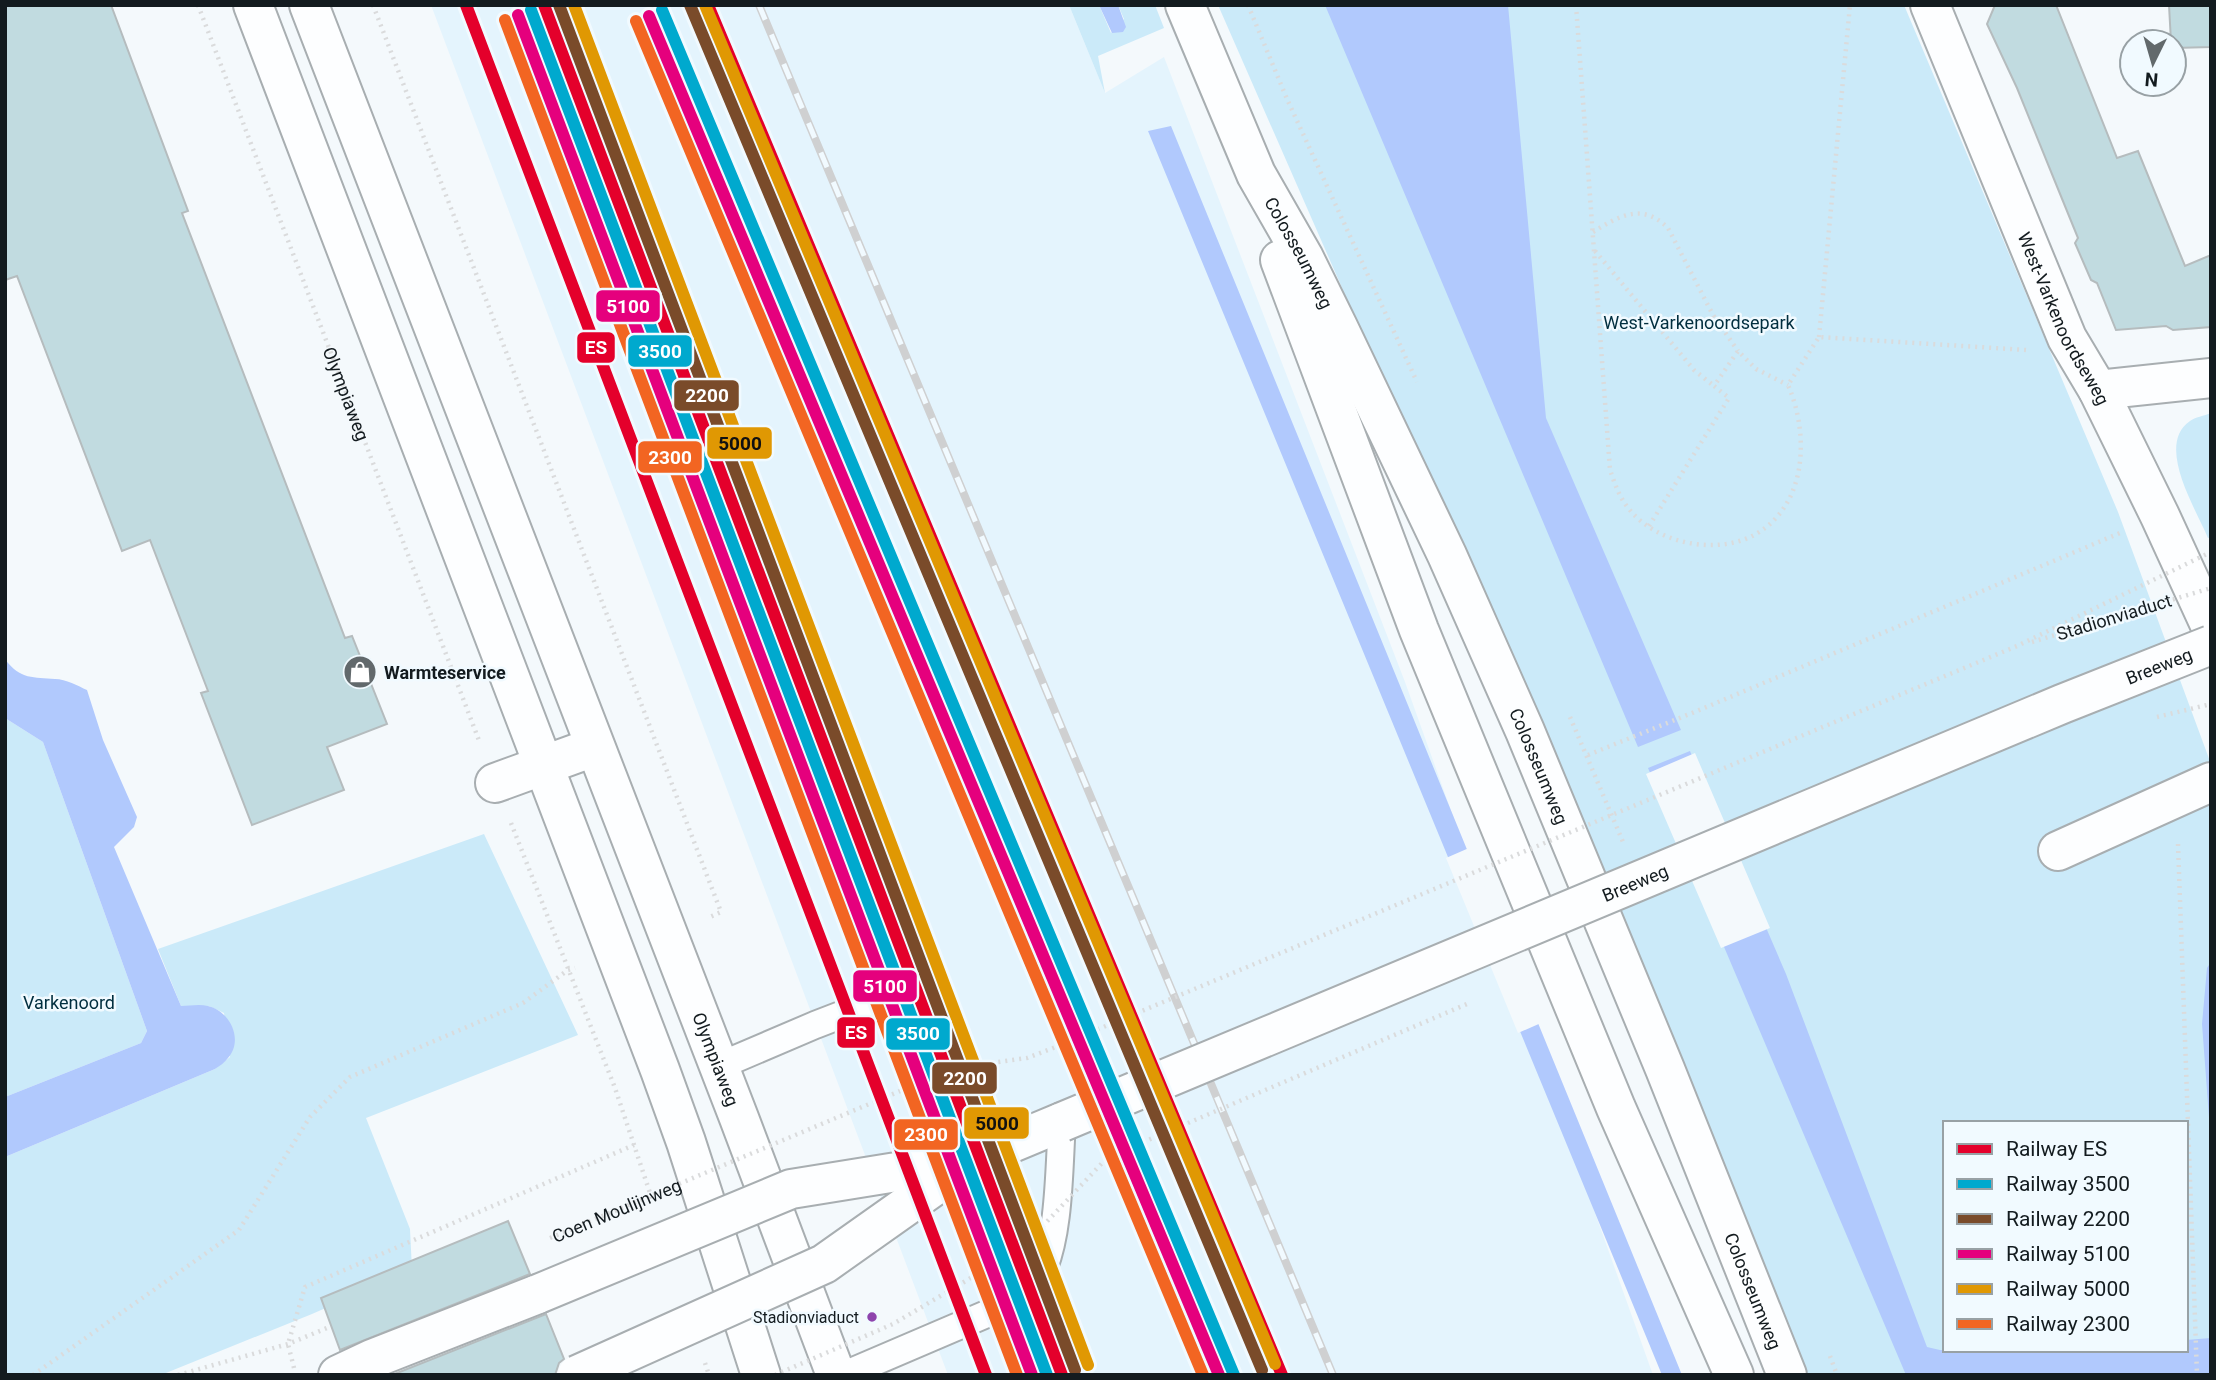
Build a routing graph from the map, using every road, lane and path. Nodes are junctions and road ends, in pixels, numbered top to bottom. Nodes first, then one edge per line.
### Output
1 (198, 5) edge
2 (253, 5) edge
3 (309, 5) edge
4 (1185, 5) edge
5 (1576, 5) edge
6 (1850, 5) edge
7 (1930, 5) edge
8 (1256, 174) junction
9 (1593, 232) junction
10 (1594, 250) junction
11 (1819, 337) junction
12 (2067, 338) junction
13 (1738, 351) junction
14 (2211, 378) edge
15 (1788, 385) junction
16 (1714, 386) junction
17 (2098, 390) junction
18 (2160, 516) junction
19 (1650, 526) junction
20 (2211, 552) edge
21 (2211, 588) edge
22 (2211, 627) edge
23 (2211, 645) edge
24 (2017, 646) junction
25 (2211, 704) edge
26 (2146, 719) dead end
27 (594, 747) junction
28 (1588, 755) dead end
29 (543, 766) junction
30 (2211, 782) edge
31 (495, 783) junction
32 (2176, 798) junction
33 (2058, 851) dead end
34 (568, 970) junction
35 (916, 986) dead end
36 (719, 1066) junction
37 (2187, 1121) edge
38 (1062, 1122) junction
39 (634, 1145) junction
40 (2188, 1150) edge
41 (971, 1160) junction
42 (1104, 1161) dead end
43 (655, 1209) dead end
44 (1055, 1212) junction
45 (545, 1240) dead end
46 (339, 1323) dead end
47 (288, 1344) junction
48 (705, 1362) dead end
49 (363, 1370) edge
50 (33, 1375) edge
51 (178, 1375) edge
52 (296, 1375) edge
53 (577, 1375) edge
54 (709, 1375) edge
55 (761, 1375) edge
56 (775, 1375) edge
57 (836, 1375) edge
58 (844, 1375) edge
59 (1734, 1375) edge
60 (1787, 1375) edge
61 (2197, 1375) edge

1 - 31 path, Olympiaweg
2 - 29 main road
3 - 27 main road, Olympiaweg
4 - 8 main road, Colosseumweg
5 - 9 path
6 - 11 path
7 - 12 main road, West-Varkenoordseweg
8 - 59 main road, Colosseumweg
8 - 60 main road, Colosseumweg
9 - 10 path
9 - 13 path
10 - 16 path
10 - 19 path
11 - 12 path
11 - 15 path
12 - 17 main road, West-Varkenoordseweg
13 - 15 path
13 - 16 path
14 - 17 main road
15 - 19 path
16 - 19 path
17 - 18 main road, West-Varkenoordseweg
18 - 22 main road, West-Varkenoordseweg
18 - 28 path
20 - 24 path, bridge
21 - 24 path, Stadionviaduct, bridge
23 - 38 main road, Breeweg, bridge
24 - 45 path, Coen Moulijnweg, bridge
25 - 26 path
27 - 29 main road
27 - 36 main road, Olympiaweg
29 - 31 main road
29 - 55 main road
30 - 32 main road
31 - 34 path, Olympiaweg
32 - 33 main road
32 - 37 path
34 - 39 path, Olympiaweg
34 - 50 path
35 - 36 lane
36 - 57 main road, Olympiaweg
38 - 41 main road
38 - 44 lane
39 - 43 path, Olympiaweg
39 - 47 path
40 - 61 path
41 - 49 main road, bridge
41 - 53 main road, bridge
42 - 44 path, bridge
44 - 56 path, bridge
44 - 58 lane
46 - 47 path
47 - 51 path
47 - 52 path
48 - 54 path

